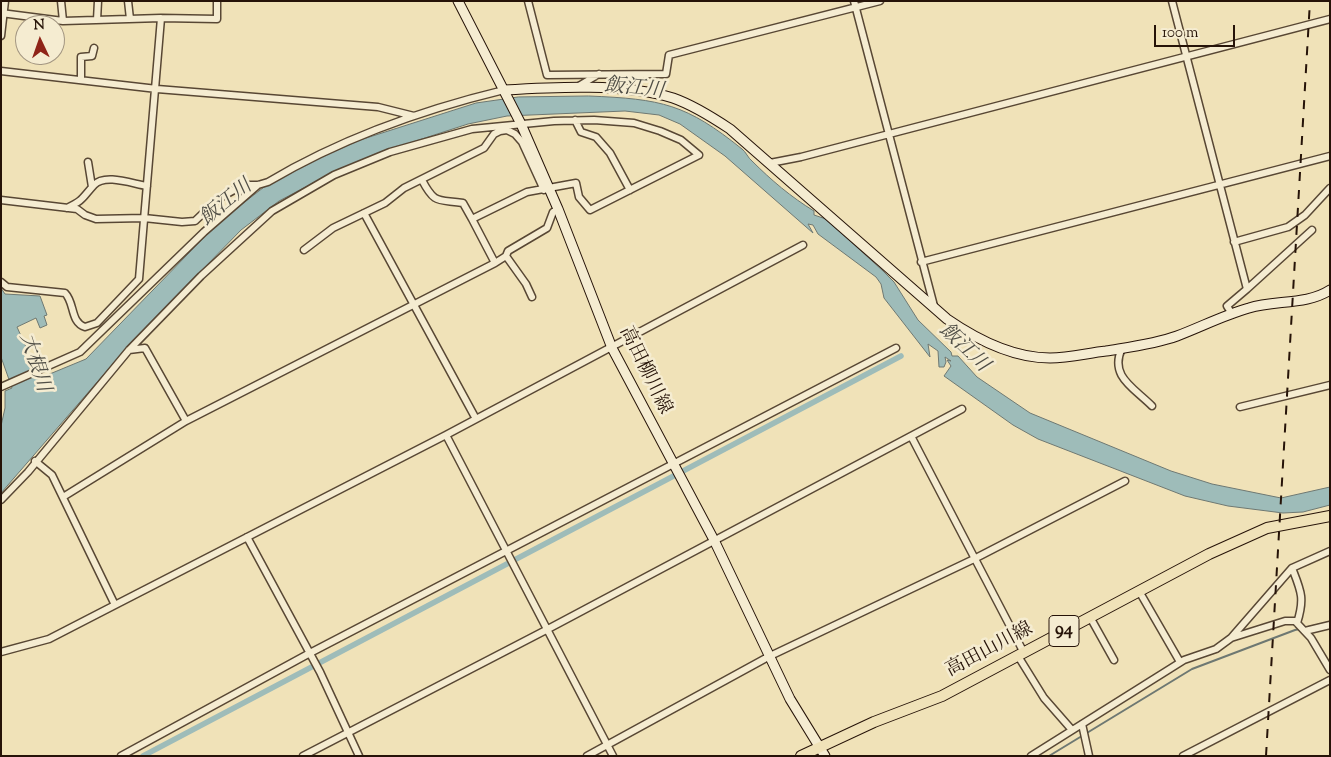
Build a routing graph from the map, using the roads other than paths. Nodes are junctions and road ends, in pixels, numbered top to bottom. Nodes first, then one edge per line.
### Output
1 (5, 1) edge
2 (61, 1) edge
3 (98, 1) edge
4 (128, 1) edge
5 (217, 1) edge
6 (458, 1) edge
7 (528, 1) edge
8 (880, 1) edge
9 (1172, 1) edge
10 (855, 4) edge
11 (2, 14) edge
12 (62, 15) edge
13 (15, 16) edge
14 (161, 18) junction
15 (130, 19) junction
16 (1330, 19) edge
17 (97, 20) junction
18 (65, 21) edge
19 (1, 36) edge
20 (94, 48) dead end
21 (1186, 57) junction
22 (1, 71) edge
23 (600, 73) junction
24 (81, 80) junction
25 (157, 89) junction
26 (574, 89) junction
27 (505, 91) junction
28 (414, 116) junction
29 (575, 120) junction
30 (521, 124) junction
31 (888, 134) junction
32 (1330, 156) edge
33 (88, 162) dead end
34 (770, 162) junction
35 (422, 180) junction
36 (258, 185) junction
37 (147, 186) junction
38 (1219, 186) junction
39 (92, 187) junction
40 (1330, 188) edge
41 (547, 189) junction
42 (630, 190) junction
43 (1, 200) edge
44 (66, 208) junction
45 (558, 209) junction
46 (364, 213) junction
47 (144, 218) junction
48 (472, 219) junction
49 (1312, 230) dead end
50 (1234, 242) junction
51 (803, 245) dead end
52 (304, 250) dead end
53 (506, 256) junction
54 (921, 262) junction
55 (494, 263) junction
56 (1, 282) edge
57 (1247, 289) junction
58 (1330, 290) edge
59 (532, 297) dead end
60 (414, 303) junction
61 (934, 306) junction
62 (1232, 314) junction
63 (612, 348) junction
64 (896, 348) dead end
65 (1122, 348) junction
66 (129, 350) junction
67 (1330, 385) edge
68 (3, 386) edge
69 (1152, 406) dead end
70 (1240, 407) dead end
71 (962, 409) dead end
72 (476, 419) junction
73 (186, 421) junction
74 (446, 435) junction
75 (911, 436) junction
76 (35, 461) junction
77 (674, 465) junction
78 (1125, 481) dead end
79 (63, 497) junction
80 (1, 500) edge
81 (1330, 516) edge
82 (247, 537) junction
83 (714, 540) junction
84 (1330, 551) edge
85 (508, 552) junction
86 (974, 559) junction
87 (1292, 568) junction
88 (1139, 591) junction
89 (115, 605) junction
90 (1090, 618) junction
91 (1298, 623) junction
92 (1330, 625) edge
93 (548, 629) junction
94 (1305, 631) junction
95 (1230, 638) junction
96 (1, 652) edge
97 (1021, 654) junction
98 (311, 655) junction
99 (768, 657) junction
100 (1114, 660) dead end
101 (1180, 662) junction
102 (1330, 670) edge
103 (1330, 680) edge
104 (1082, 724) junction
105 (1072, 730) junction
106 (348, 733) junction
107 (607, 745) junction
108 (820, 746) junction
109 (121, 756) edge
110 (303, 756) edge
111 (359, 756) edge
112 (587, 756) edge
113 (613, 756) edge
114 (801, 756) edge
115 (825, 756) edge
116 (1032, 756) edge
117 (1089, 756) edge
118 (1183, 756) edge

1 - 11 street
2 - 12 street
3 - 17 street
4 - 15 street
5 - 14 street
6 - 27 street, 高田柳川線
7 - 23 street
8 - 10 street
9 - 21 street
10 - 23 street
10 - 31 street
11 - 13 street
11 - 19 street
14 - 15 street
14 - 25 street
15 - 17 street
16 - 21 street
17 - 18 street
20 - 24 street
21 - 31 street
21 - 38 street
22 - 24 street
23 - 26 street
24 - 25 street
25 - 28 street
25 - 37 street
26 - 27 street
26 - 34 street
27 - 28 street
27 - 30 street, 高田柳川線
28 - 36 street
29 - 30 street
29 - 42 street
29 - 42 street
30 - 41 street, 高田柳川線
30 - 66 street
31 - 34 street
31 - 54 street
32 - 38 street
33 - 39 street
34 - 61 street
35 - 41 street
35 - 46 street
35 - 48 street
36 - 47 street
36 - 68 street
37 - 39 street
37 - 47 street
38 - 50 street
38 - 54 street
39 - 44 street
40 - 50 street
41 - 42 street
41 - 45 street, 高田柳川線
41 - 48 street
43 - 44 street
44 - 47 street
45 - 53 street
45 - 63 street, 高田柳川線
46 - 52 street
46 - 60 street
47 - 56 street
48 - 55 street
49 - 57 street
50 - 57 street
51 - 63 street
53 - 55 street
53 - 59 street
54 - 61 street
55 - 60 street
57 - 62 street
58 - 62 street
60 - 72 street
60 - 73 street
61 - 65 street
62 - 65 street
63 - 72 street
63 - 77 street, 高田柳川線
64 - 77 street
65 - 69 street
66 - 73 street
66 - 76 street
67 - 70 street
71 - 75 street
72 - 74 street
73 - 79 street
74 - 82 street
74 - 85 street
75 - 83 street
75 - 86 street
76 - 79 street
76 - 80 street
77 - 83 street, 高田柳川線
77 - 85 street
78 - 86 street
79 - 89 street
81 - 88 main road, 高田山川線 / 94
82 - 89 street
82 - 98 street
83 - 93 street
83 - 99 street, 高田柳川線
84 - 87 street
85 - 93 street
85 - 98 street
86 - 97 street
86 - 99 street
87 - 91 street
87 - 95 street
88 - 90 main road, 高田山川線 / 94
88 - 101 street
89 - 96 street
90 - 97 main road, 高田山川線 / 94
90 - 100 street
91 - 94 street
91 - 95 street
92 - 94 street
93 - 106 street
93 - 107 street
94 - 102 street
95 - 101 street
97 - 105 street
97 - 108 main road, 高田山川線 / 94
98 - 106 street
98 - 109 street
99 - 107 street
99 - 108 street, 高田柳川線
101 - 104 street
103 - 118 street
104 - 105 street
104 - 117 street
105 - 116 street
106 - 110 street
106 - 111 street
107 - 112 street
107 - 113 street
108 - 114 main road, 高田山川線 / 94
108 - 115 street, 高田柳川線

